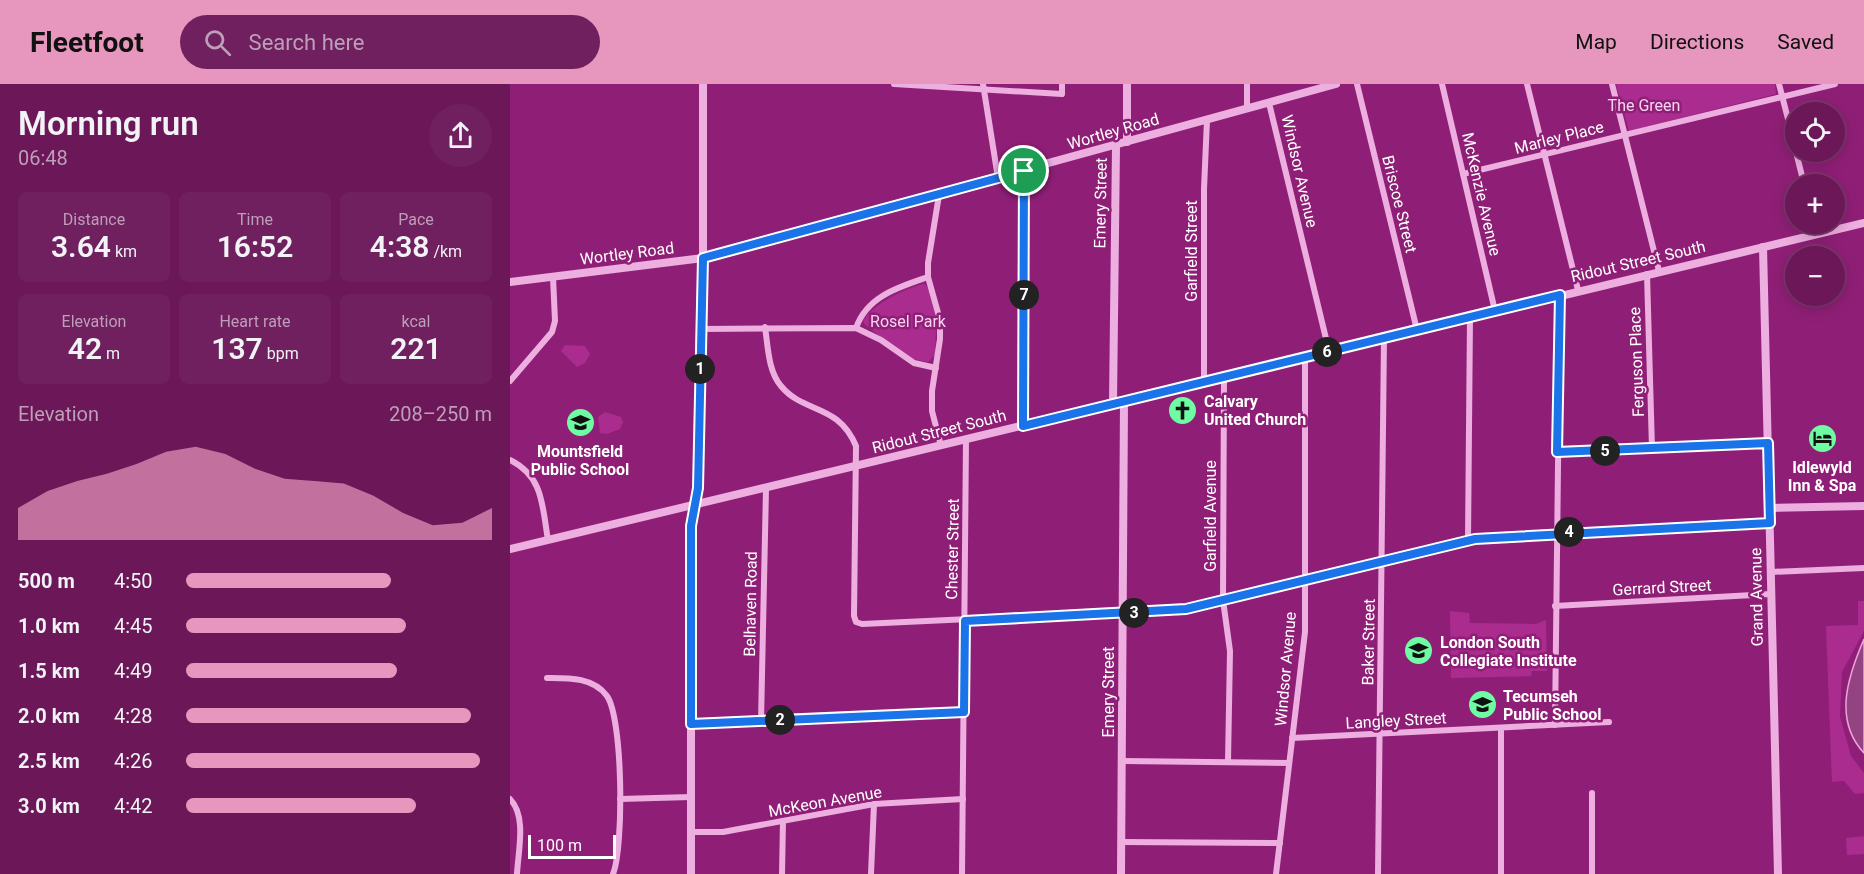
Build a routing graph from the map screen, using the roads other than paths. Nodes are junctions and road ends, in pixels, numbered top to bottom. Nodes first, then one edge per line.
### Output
1 (703, 84) edge
2 (894, 84) edge
3 (1062, 84) edge
4 (1127, 84) edge
5 (1247, 84) edge
6 (1336, 84) edge
7 (1357, 84) edge
8 (1442, 84) edge
9 (1527, 84) edge
10 (1612, 84) edge
11 (1779, 84) edge
12 (1835, 84) edge
13 (983, 87) edge
14 (1782, 97) junction
15 (1269, 103) junction
16 (1247, 109) junction
17 (1785, 109) edge
18 (1207, 120) junction
19 (1624, 135) junction
20 (1127, 142) junction
21 (1116, 146) junction
22 (1544, 155) junction
23 (1024, 171) junction
24 (1463, 174) junction
25 (998, 178) junction
26 (939, 195) junction
27 (1864, 223) edge
28 (1817, 235) joint
29 (1763, 246) junction
30 (703, 258) junction
31 (1659, 271) junction
32 (1647, 274) junction
33 (553, 277) junction
34 (928, 277) junction
35 (510, 282) edge
36 (1578, 290) junction
37 (1560, 295) junction
38 (1495, 310) junction
39 (1470, 317) junction
40 (765, 327) junction
41 (856, 328) junction
42 (701, 329) junction
43 (1417, 330) junction
44 (1384, 338) junction
45 (1329, 351) junction
46 (1305, 357) junction
47 (936, 368) junction
48 (1224, 377) junction
49 (510, 381) edge
50 (1204, 382) junction
51 (1124, 401) junction
52 (1113, 404) junction
53 (1023, 426) junction
54 (966, 440) junction
55 (1768, 443) junction
56 (942, 446) junction
57 (1652, 449) junction
58 (1557, 452) junction
59 (510, 460) edge
60 (854, 467) junction
61 (766, 489) junction
62 (696, 506) junction
63 (1864, 506) edge
64 (1770, 508) junction
65 (1770, 523) junction
66 (1557, 533) junction
67 (549, 540) junction
68 (1468, 540) junction
69 (510, 549) edge
70 (1383, 560) junction
71 (1864, 568) edge
72 (1771, 572) junction
73 (1304, 581) junction
74 (1771, 594) junction
75 (1223, 600) junction
76 (1555, 606) junction
77 (1123, 614) junction
78 (965, 621) junction
79 (548, 678) dead end
80 (964, 712) junction
81 (761, 720) junction
82 (1609, 722) dead end
83 (691, 724) junction
84 (1555, 725) junction
85 (1501, 728) junction
86 (1380, 735) junction
87 (1292, 738) junction
88 (1123, 761) junction
89 (1228, 762) junction
90 (1289, 764) junction
91 (1592, 794) dead end
92 (690, 797) junction
93 (510, 799) edge
94 (620, 799) junction
95 (963, 799) junction
96 (874, 804) junction
97 (783, 821) junction
98 (691, 832) junction
99 (1122, 842) junction
100 (1280, 843) junction
101 (517, 874) edge
102 (613, 874) edge
103 (691, 874) edge
104 (782, 874) edge
105 (872, 874) edge
106 (962, 874) edge
107 (1121, 874) edge
108 (1276, 874) edge
109 (1378, 874) edge
110 (1501, 874) edge
111 (1592, 874) edge
112 (1778, 874) edge

1 - 30 street
2 - 13 street
3 - 13 street
4 - 20 street, Emery Street
5 - 16 street
6 - 15 street, Wortley Road
7 - 43 street, Briscoe Street
8 - 24 street, McKenzie Avenue
9 - 22 street
10 - 19 street
11 - 14 street
12 - 14 street, Marley Place
13 - 25 street
14 - 17 street
14 - 19 street, Marley Place
15 - 16 street, Wortley Road
15 - 45 street, Windsor Avenue
16 - 18 street, Wortley Road
18 - 20 street, Wortley Road
18 - 50 street, Garfield Street
19 - 22 street, Marley Place
19 - 31 street
20 - 21 street, Wortley Road
21 - 23 street, Wortley Road
21 - 52 street, Emery Street
22 - 24 street, Marley Place
22 - 36 street
23 - 25 street, Wortley Road
23 - 53 street
24 - 38 street, McKenzie Avenue
25 - 26 street, Wortley Road
26 - 30 street, Wortley Road
26 - 34 street
27 - 28 street, Ridout Street South
28 - 29 street, Ridout Street South
29 - 31 street, Ridout Street South
29 - 55 street, Grand Avenue
30 - 33 street, Wortley Road
30 - 42 street
31 - 32 street, Ridout Street South
32 - 36 street, Ridout Street South
32 - 57 street, Ferguson Place
33 - 35 street, Wortley Road
33 - 49 street
34 - 41 street
34 - 47 street
36 - 37 street, Ridout Street South
37 - 38 street, Ridout Street South
37 - 58 street
38 - 39 street, Ridout Street South
39 - 43 street, Ridout Street South
39 - 68 street
40 - 41 street
40 - 42 street
40 - 60 street
41 - 47 street
42 - 62 street
43 - 44 street, Ridout Street South
44 - 45 street, Ridout Street South
44 - 70 street, Baker Street
45 - 46 street, Ridout Street South
46 - 48 street, Ridout Street South
46 - 73 street, Windsor Avenue
47 - 56 street
48 - 50 street, Ridout Street South
48 - 75 street, Garfield Avenue
50 - 51 street, Ridout Street South
51 - 52 street, Ridout Street South
51 - 77 street, Emery Street
52 - 53 street, Ridout Street South
53 - 54 street, Ridout Street South
54 - 56 street, Ridout Street South
54 - 78 street, Chester Street
55 - 57 street
55 - 64 street, Grand Avenue
56 - 60 street, Ridout Street South
57 - 58 street
58 - 66 street
59 - 67 street
60 - 61 street, Ridout Street South
60 - 78 street
61 - 62 street, Ridout Street South
61 - 81 street, Belhaven Road
62 - 67 street, Ridout Street South
62 - 83 street
63 - 64 street
64 - 65 street, Grand Avenue
65 - 66 street
65 - 72 street, Grand Avenue
66 - 68 street
66 - 76 street
67 - 69 street, Ridout Street South
68 - 70 street
70 - 73 street
70 - 86 street, Baker Street
71 - 72 street
72 - 74 street, Grand Avenue
73 - 75 street
73 - 87 street, Windsor Avenue
74 - 76 street, Gerrard Street
74 - 112 street, Grand Avenue
75 - 77 street
75 - 89 street, Garfield Avenue
76 - 84 street
77 - 78 street
77 - 88 street, Emery Street
78 - 80 street, Chester Street
79 - 94 street
80 - 81 street
80 - 95 street, Chester Street
81 - 83 street
82 - 84 street, Langley Street
83 - 92 street
84 - 85 street, Langley Street
85 - 86 street, Langley Street
85 - 110 street
86 - 87 street, Langley Street
86 - 109 street, Baker Street
87 - 90 street, Windsor Avenue
88 - 89 street
88 - 99 street, Emery Street
89 - 90 street
90 - 100 street, Windsor Avenue
91 - 111 street
92 - 94 street
92 - 98 street
93 - 101 street
94 - 102 street
95 - 96 street, McKeon Avenue
95 - 106 street, Chester Street
96 - 97 street, McKeon Avenue
96 - 105 street
97 - 98 street, McKeon Avenue
97 - 104 street
98 - 103 street
99 - 100 street
99 - 107 street, Emery Street
100 - 108 street, Windsor Avenue

